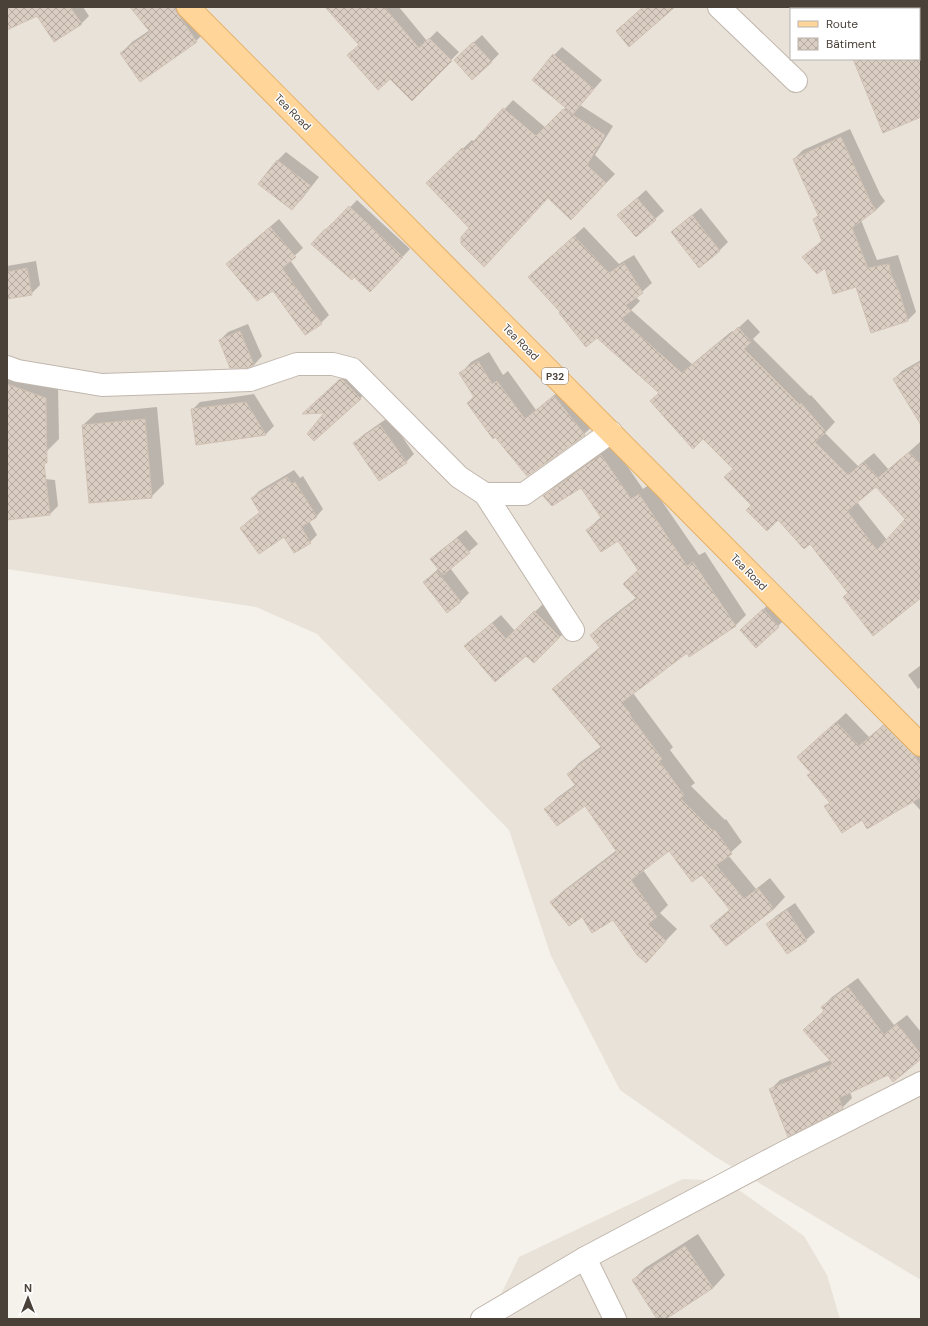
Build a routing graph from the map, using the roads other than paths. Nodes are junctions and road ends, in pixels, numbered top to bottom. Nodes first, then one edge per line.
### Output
1 (188, 7) edge
2 (719, 7) edge
3 (796, 81) dead end
4 (7, 367) edge
5 (611, 432) junction
6 (485, 494) junction
7 (573, 630) dead end
8 (921, 745) edge
9 (921, 1083) edge
10 (585, 1258) junction
11 (482, 1319) edge
12 (615, 1319) edge

1 - 5 main road, Tea Road / P32
2 - 3 street
4 - 6 street
5 - 6 street
5 - 8 main road, Tea Road / P32
6 - 7 street
9 - 10 street
10 - 11 street
10 - 12 street

